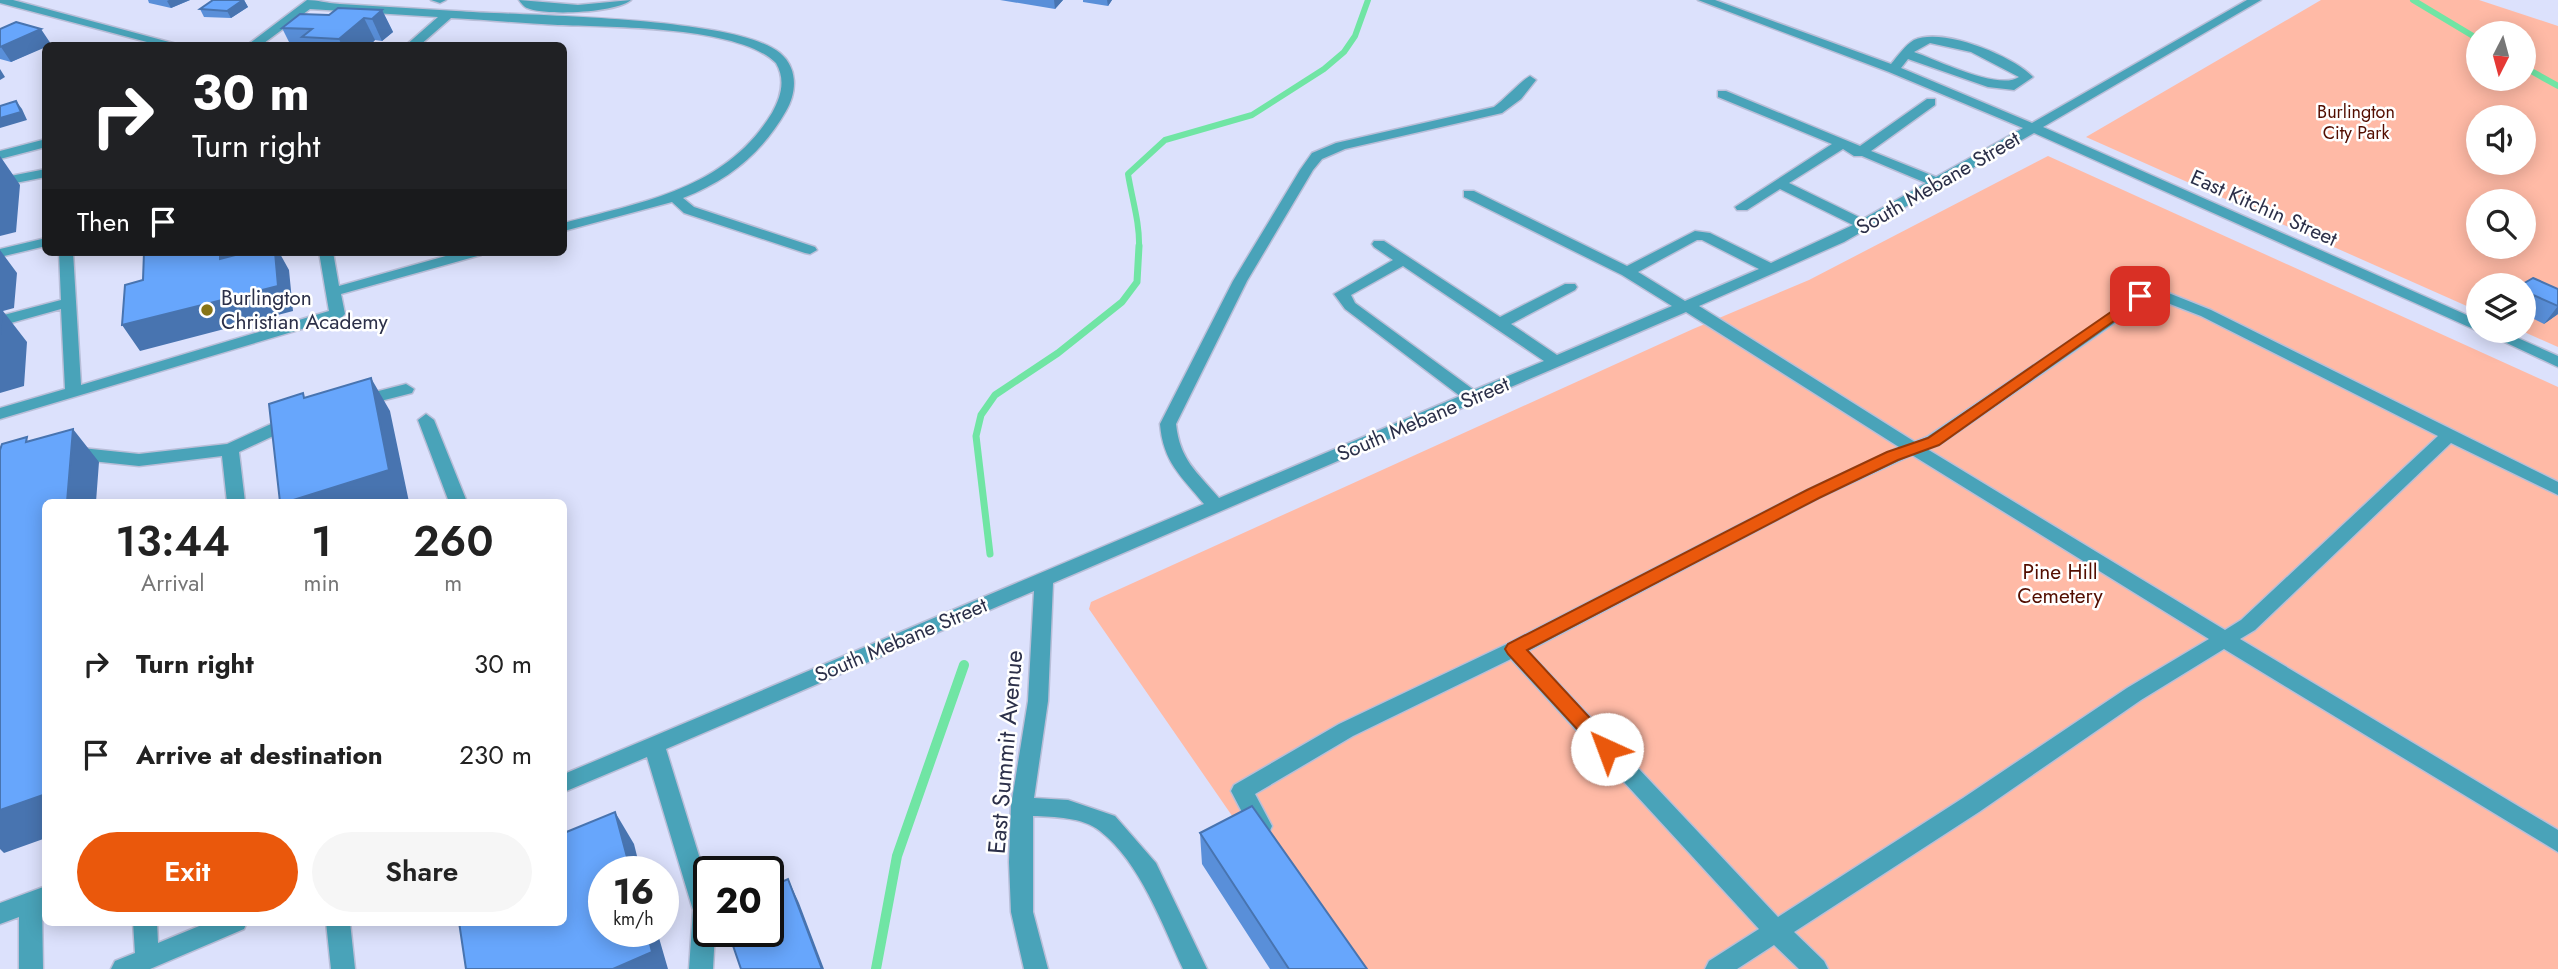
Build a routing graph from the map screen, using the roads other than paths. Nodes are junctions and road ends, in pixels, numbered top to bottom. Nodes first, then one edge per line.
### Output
1 (0, 0) edge
2 (439, 0) edge
3 (625, 0) edge
4 (1704, 0) edge
5 (2255, 0) edge
6 (311, 2) edge
7 (527, 2) edge
8 (349, 8) junction
9 (417, 12) junction
10 (449, 14) junction
11 (522, 19) junction
12 (333, 20) edge
13 (282, 23) junction
14 (303, 25) edge
15 (163, 42) edge
16 (256, 42) edge
17 (416, 42) edge
18 (1907, 54) junction
19 (1893, 69) junction
20 (1530, 80) dead end
21 (1722, 94) dead end
22 (1931, 102) dead end
23 (2034, 128) junction
24 (42, 145) edge
25 (1840, 145) junction
26 (1859, 153) junction
27 (0, 155) edge
28 (42, 174) edge
29 (0, 182) edge
30 (1938, 183) junction
31 (1779, 184) junction
32 (1469, 194) dead end
33 (672, 195) junction
34 (1742, 206) dead end
35 (1864, 225) junction
36 (567, 226) edge
37 (42, 243) edge
38 (1379, 244) dead end
39 (810, 250) dead end
40 (0, 253) edge
41 (66, 256) edge
42 (327, 256) edge
43 (462, 256) edge
44 (1404, 260) junction
45 (1771, 269) junction
46 (1627, 272) junction
47 (1570, 287) dead end
48 (333, 292) junction
49 (69, 302) junction
50 (1686, 307) junction
51 (0, 321) edge
52 (2466, 321) edge
53 (1501, 323) junction
54 (2516, 343) edge
55 (1557, 362) junction
56 (2558, 362) edge
57 (406, 389) dead end
58 (73, 392) junction
59 (1473, 397) junction
60 (343, 406) edge
61 (0, 414) edge
62 (306, 416) edge
63 (426, 420) dead end
64 (2449, 435) junction
65 (230, 449) junction
66 (1917, 450) junction
67 (53, 461) edge
68 (2558, 489) edge
69 (236, 499) edge
70 (457, 499) edge
71 (1216, 506) junction
72 (1044, 580) junction
73 (2225, 637) junction
74 (1514, 649) junction
75 (654, 744) junction
76 (567, 782) edge
77 (1022, 806) junction
78 (1271, 842) edge
79 (2558, 842) edge
80 (38, 899) edge
81 (0, 914) edge
82 (145, 926) edge
83 (226, 926) edge
84 (338, 926) edge
85 (1775, 930) junction
86 (147, 959) junction
87 (31, 969) edge
88 (123, 969) edge
89 (343, 969) edge
90 (701, 969) edge
91 (1036, 969) edge
92 (1195, 969) edge
93 (1717, 969) edge
94 (1815, 969) edge

1 - 15 street
2 - 9 street
3 - 7 street
4 - 19 street, East Kitchin Street
5 - 23 street, South Mebane Street
6 - 8 street
6 - 13 street
7 - 11 street
8 - 9 street
8 - 12 street
9 - 10 street
10 - 11 street
10 - 17 street
11 - 33 street
13 - 14 street
13 - 16 street
18 - 18 street
18 - 19 street
19 - 23 street, East Kitchin Street
20 - 71 street
21 - 25 street
22 - 26 street
23 - 30 street, South Mebane Street
23 - 52 street, East Kitchin Street
24 - 27 street
25 - 26 street
25 - 31 street
26 - 30 street
28 - 29 street
30 - 35 street, South Mebane Street
31 - 34 street
31 - 35 street
32 - 46 street
33 - 36 street
33 - 39 street
35 - 45 street, South Mebane Street
37 - 40 street
38 - 44 street
41 - 49 street
42 - 48 street
43 - 48 street
44 - 53 street
44 - 59 street
45 - 46 street
45 - 50 street, South Mebane Street
46 - 50 street
47 - 53 street
48 - 58 street
49 - 51 street
49 - 58 street
50 - 55 street, South Mebane Street
50 - 66 street
53 - 55 street
54 - 56 street
55 - 59 street, South Mebane Street
57 - 60 street
58 - 61 street
59 - 71 street, South Mebane Street
62 - 65 street
63 - 70 street
64 - 66 street
64 - 68 street
64 - 73 street
65 - 67 street
65 - 69 street
66 - 73 street
66 - 74 street
71 - 72 street, South Mebane Street
72 - 75 street, South Mebane Street
72 - 77 street, East Summit Avenue
73 - 79 street
73 - 85 street
74 - 78 street
74 - 85 street
75 - 76 street, South Mebane Street
75 - 90 street
77 - 91 street, East Summit Avenue
77 - 92 street
80 - 81 street
80 - 87 street
82 - 86 street
83 - 86 street
84 - 89 street
85 - 93 street
85 - 94 street
86 - 88 street

